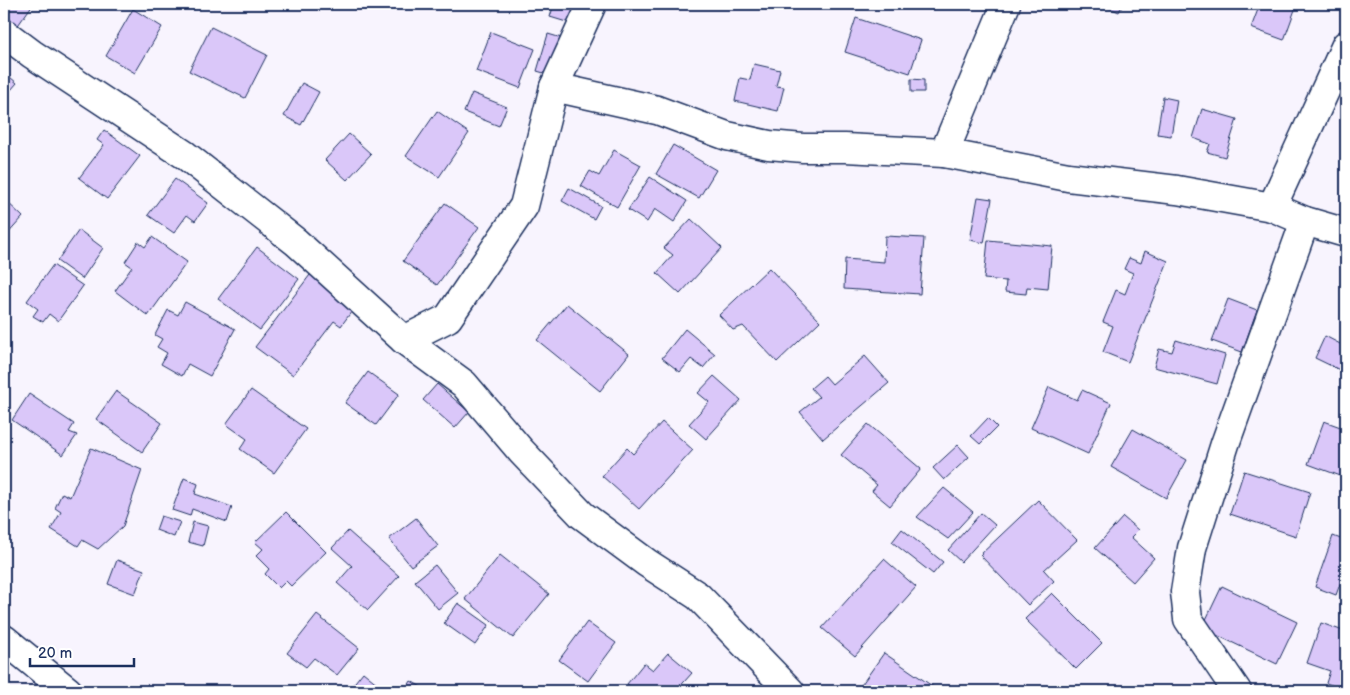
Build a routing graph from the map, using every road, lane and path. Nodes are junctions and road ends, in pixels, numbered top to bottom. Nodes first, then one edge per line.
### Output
1 (592, 4) edge
2 (1006, 4) edge
3 (4, 33) edge
4 (1346, 44) edge
5 (554, 86) junction
6 (944, 153) junction
7 (1272, 207) junction
8 (1305, 221) junction
9 (1346, 233) edge
10 (404, 340) junction
11 (4, 640) edge
12 (68, 691) edge
13 (790, 691) edge
14 (1237, 691) edge

1 - 5 street
2 - 6 street
3 - 10 street
4 - 7 street
5 - 6 street
5 - 10 street
6 - 7 street
7 - 8 street
8 - 9 street
8 - 14 street
10 - 13 street
11 - 12 street

